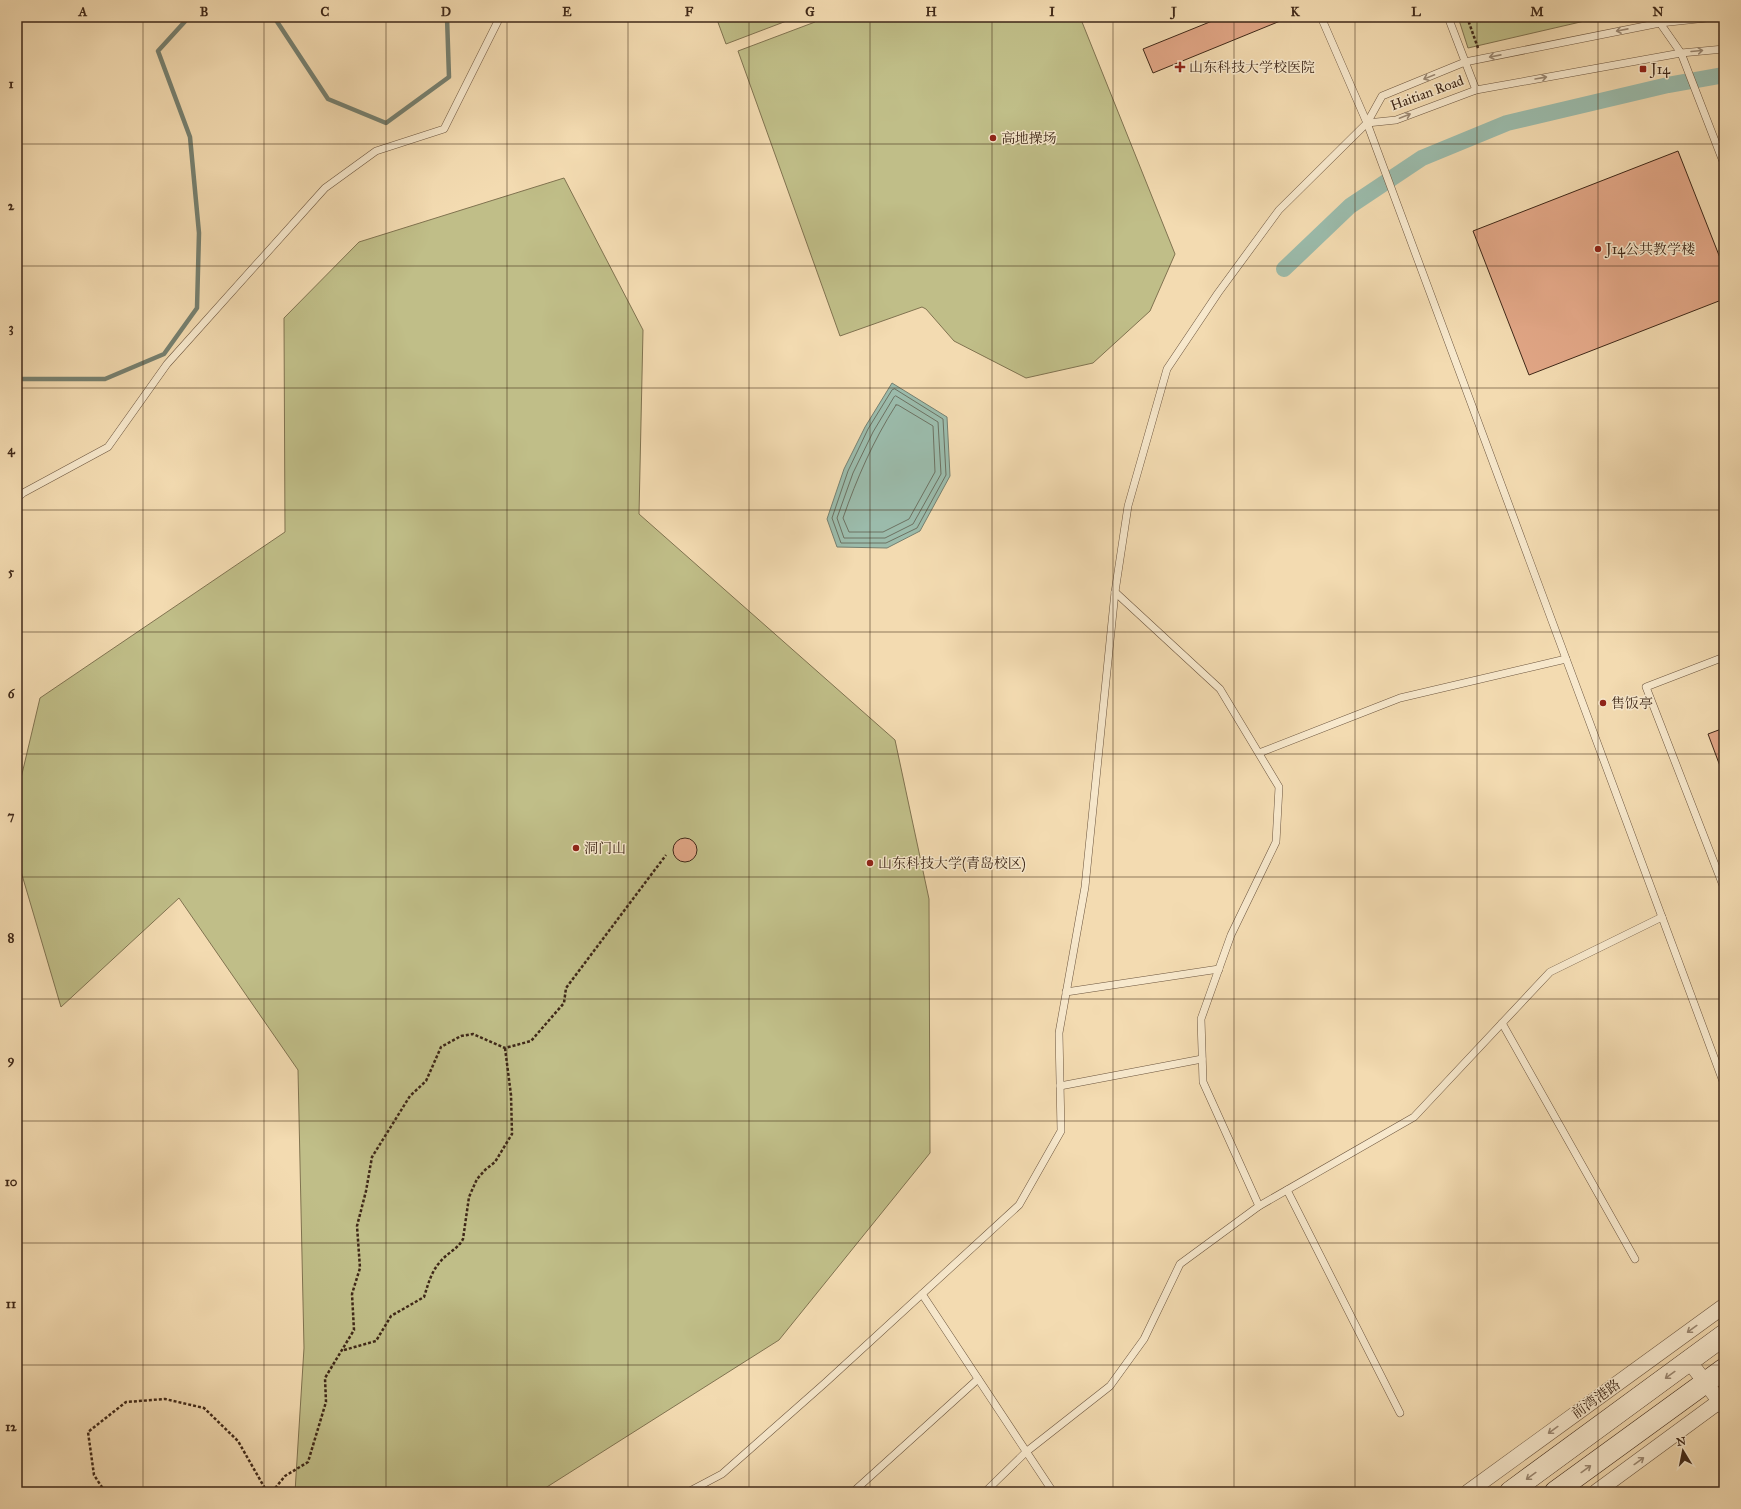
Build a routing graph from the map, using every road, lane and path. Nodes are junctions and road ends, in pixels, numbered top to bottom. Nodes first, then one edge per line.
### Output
1 (500, 17) edge
2 (1322, 17) edge
3 (1448, 17) edge
4 (1467, 17) edge
5 (1716, 17) edge
6 (1660, 23) junction
7 (1724, 49) edge
8 (1681, 53) junction
9 (1482, 59) junction
10 (1465, 62) junction
11 (1476, 90) junction
12 (1367, 123) junction
13 (1724, 164) edge
14 (17, 498) edge
15 (1115, 592) junction
16 (1724, 657) edge
17 (1566, 659) junction
18 (1259, 753) junction
19 (666, 855) dead end
20 (1724, 888) edge
21 (1662, 917) junction
22 (1219, 970) junction
23 (1066, 992) junction
24 (1502, 1023) junction
25 (505, 1048) junction
26 (1202, 1059) junction
27 (1724, 1084) edge
28 (1060, 1086) junction
29 (1287, 1190) junction
30 (1259, 1206) junction
31 (1635, 1259) dead end
32 (922, 1294) junction
33 (1724, 1306) edge
34 (1724, 1335) edge
35 (344, 1350) junction
36 (1689, 1361) junction
37 (1724, 1369) edge
38 (978, 1379) junction
39 (1705, 1382) junction
40 (1723, 1402) edge
41 (1400, 1412) dead end
42 (1026, 1452) junction
43 (105, 1492) edge
44 (267, 1492) edge
45 (272, 1492) edge
46 (688, 1492) edge
47 (854, 1492) edge
48 (985, 1492) edge
49 (1053, 1492) edge
50 (1468, 1492) edge
51 (1510, 1492) edge
52 (1555, 1492) edge
53 (1596, 1492) edge

1 - 14 lane
2 - 12 lane
3 - 10 lane
4 - 9 path
5 - 6 lane, Haitian Road
6 - 8 lane
6 -> 9 lane, Haitian Road
8 -> 7 lane, Haitian Road
11 -> 8 lane, Haitian Road
8 - 13 lane
9 - 10 lane, Haitian Road
10 - 11 lane
10 -> 12 lane, Haitian Road
12 -> 11 lane, Haitian Road
12 - 15 lane
12 - 17 lane
15 - 18 lane
15 - 23 lane
16 - 20 lane
17 - 18 lane
17 - 21 lane
18 - 22 lane
19 - 25 path
21 - 24 lane
21 - 27 lane
22 - 23 lane
22 - 26 lane
23 - 28 lane
24 - 29 lane
24 - 31 lane
25 - 35 path
25 - 35 path
26 - 28 lane
26 - 30 lane
28 - 32 lane
29 - 30 lane
29 - 41 lane
30 - 42 lane
32 - 38 lane
32 - 46 lane
33 -> 50 street, 前湾港路
34 - 36 main road, 前湾港路
35 - 45 path
36 - 39 street
36 -> 51 main road, 前湾港路
37 - 39 main road
38 - 42 lane
38 - 47 lane
39 - 40 street
52 -> 39 main road
53 -> 40 street
42 - 48 lane
42 - 49 lane
43 - 44 path

